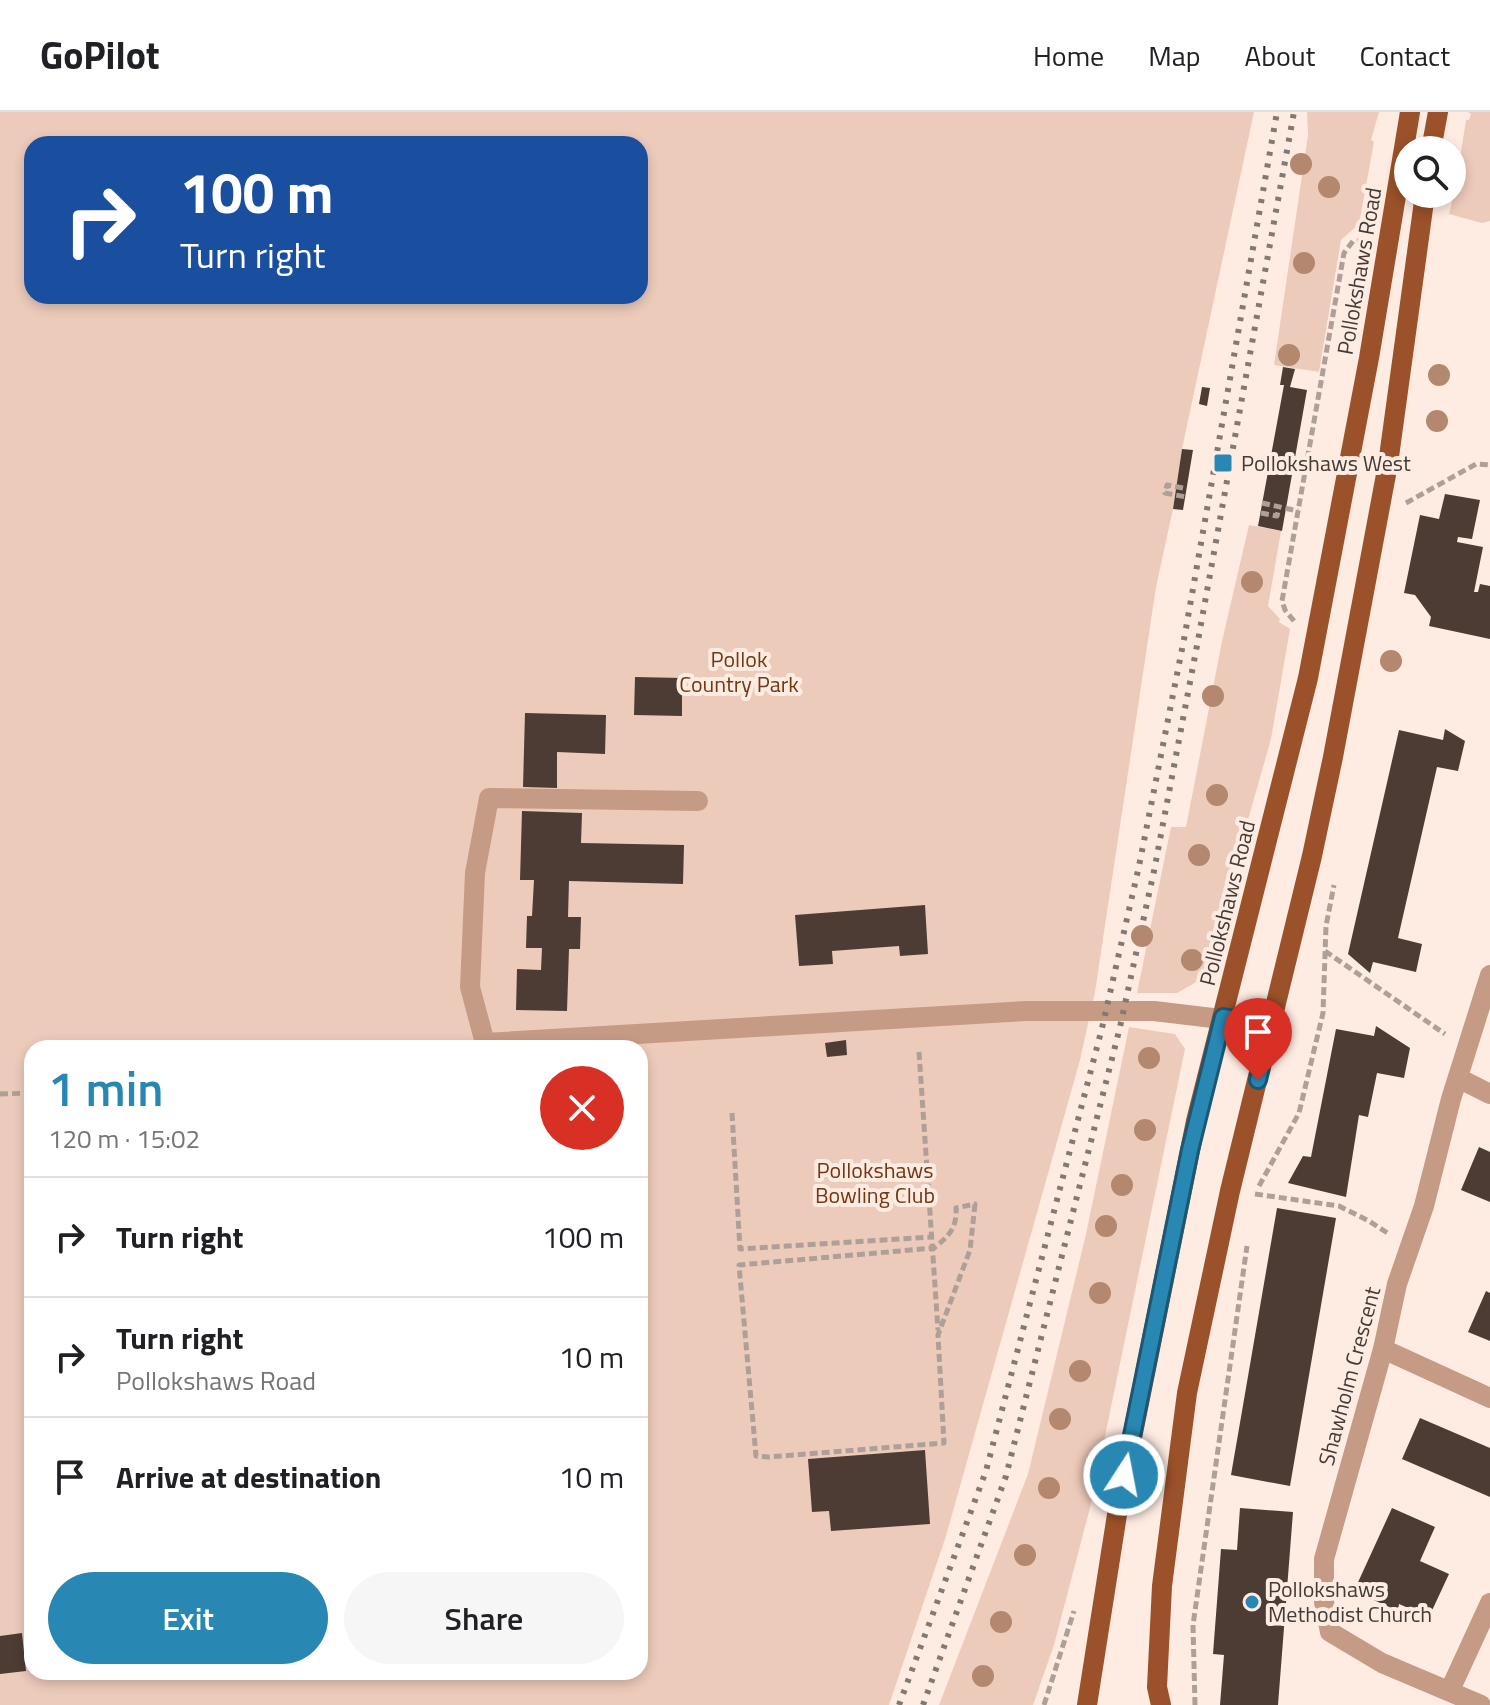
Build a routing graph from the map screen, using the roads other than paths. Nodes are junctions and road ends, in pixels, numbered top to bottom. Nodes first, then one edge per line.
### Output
1 (1410, 112) edge
2 (1438, 112) edge
3 (1434, 136) edge
4 (1423, 208) edge
5 (698, 801) dead end
6 (1490, 975) edge
7 (1223, 1017) junction
8 (1271, 1025) junction
9 (484, 1040) edge
10 (536, 1040) edge
11 (1458, 1078) junction
12 (1490, 1094) edge
13 (1383, 1349) junction
14 (1490, 1398) edge
15 (1490, 1603) edge
16 (1450, 1690) junction
17 (1086, 1705) edge
18 (1161, 1705) edge
19 (1481, 1705) edge

1 - 7 main road, Pollokshaws Road
2 - 3 main road
4 - 8 main road
5 - 9 street
6 - 11 street, Shawholm Crescent
7 - 8 street
7 - 10 street
7 - 17 main road, Pollokshaws Road
8 - 18 main road
11 - 12 street
11 - 13 street, Shawholm Crescent
13 - 14 street
13 - 16 street, Shawholm Crescent
15 - 16 street
16 - 19 street, Shawholm Crescent

